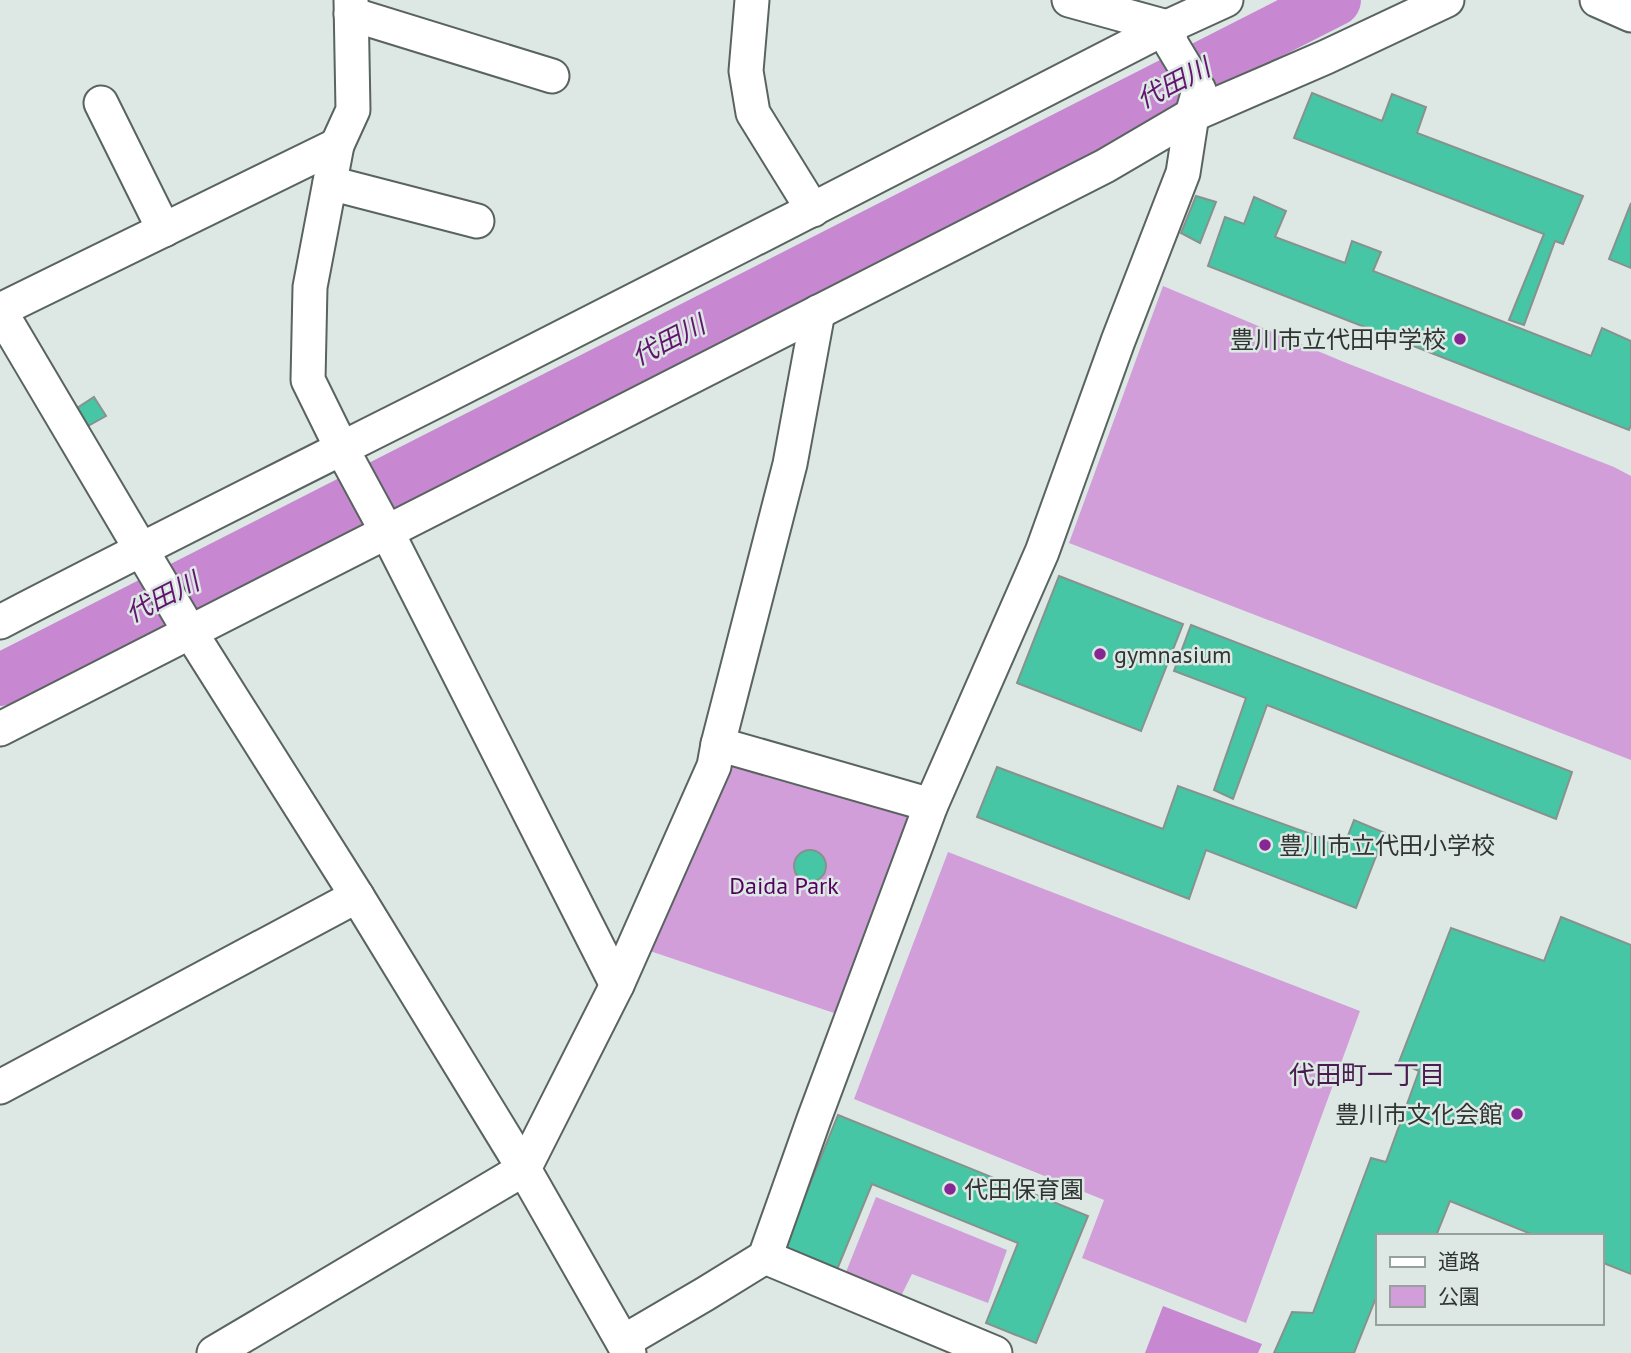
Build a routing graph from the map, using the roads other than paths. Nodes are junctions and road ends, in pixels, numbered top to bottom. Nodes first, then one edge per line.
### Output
1 (752, 0) edge
2 (1069, 0) edge
3 (1226, 0) edge
4 (1447, 0) edge
5 (1597, 0) edge
6 (351, 7) edge
7 (1631, 15) edge
8 (1170, 36) junction
9 (552, 76) dead end
10 (101, 103) dead end
11 (1195, 103) junction
12 (337, 145) junction
13 (330, 183) junction
14 (813, 210) junction
15 (477, 221) dead end
16 (164, 230) junction
17 (0, 311) edge
18 (818, 312) junction
19 (346, 456) junction
20 (383, 523) junction
21 (148, 558) junction
22 (0, 622) edge
23 (188, 627) junction
24 (0, 729) edge
25 (718, 744) junction
26 (931, 805) junction
27 (357, 896) junction
28 (617, 985) junction
29 (0, 1087) edge
30 (524, 1169) junction
31 (765, 1257) junction
32 (626, 1347) edge
33 (214, 1353) edge
34 (995, 1353) edge

1 - 14 street
2 - 8 street
3 - 8 street
4 - 11 street
5 - 7 street
6 - 9 street
6 - 12 street
8 - 11 street
8 - 14 street
10 - 16 street
11 - 18 street
11 - 26 street
12 - 13 street
12 - 16 street
13 - 15 street
13 - 19 street
14 - 19 street
16 - 17 street
17 - 21 street
18 - 20 street
18 - 25 street
19 - 20 street
19 - 21 street
20 - 23 street
20 - 28 street
21 - 22 street
21 - 23 street
23 - 24 street
23 - 27 street
25 - 26 street
25 - 28 street
26 - 31 street
27 - 29 street
27 - 30 street
28 - 30 street
30 - 32 street
30 - 33 street
31 - 32 street
31 - 34 street

